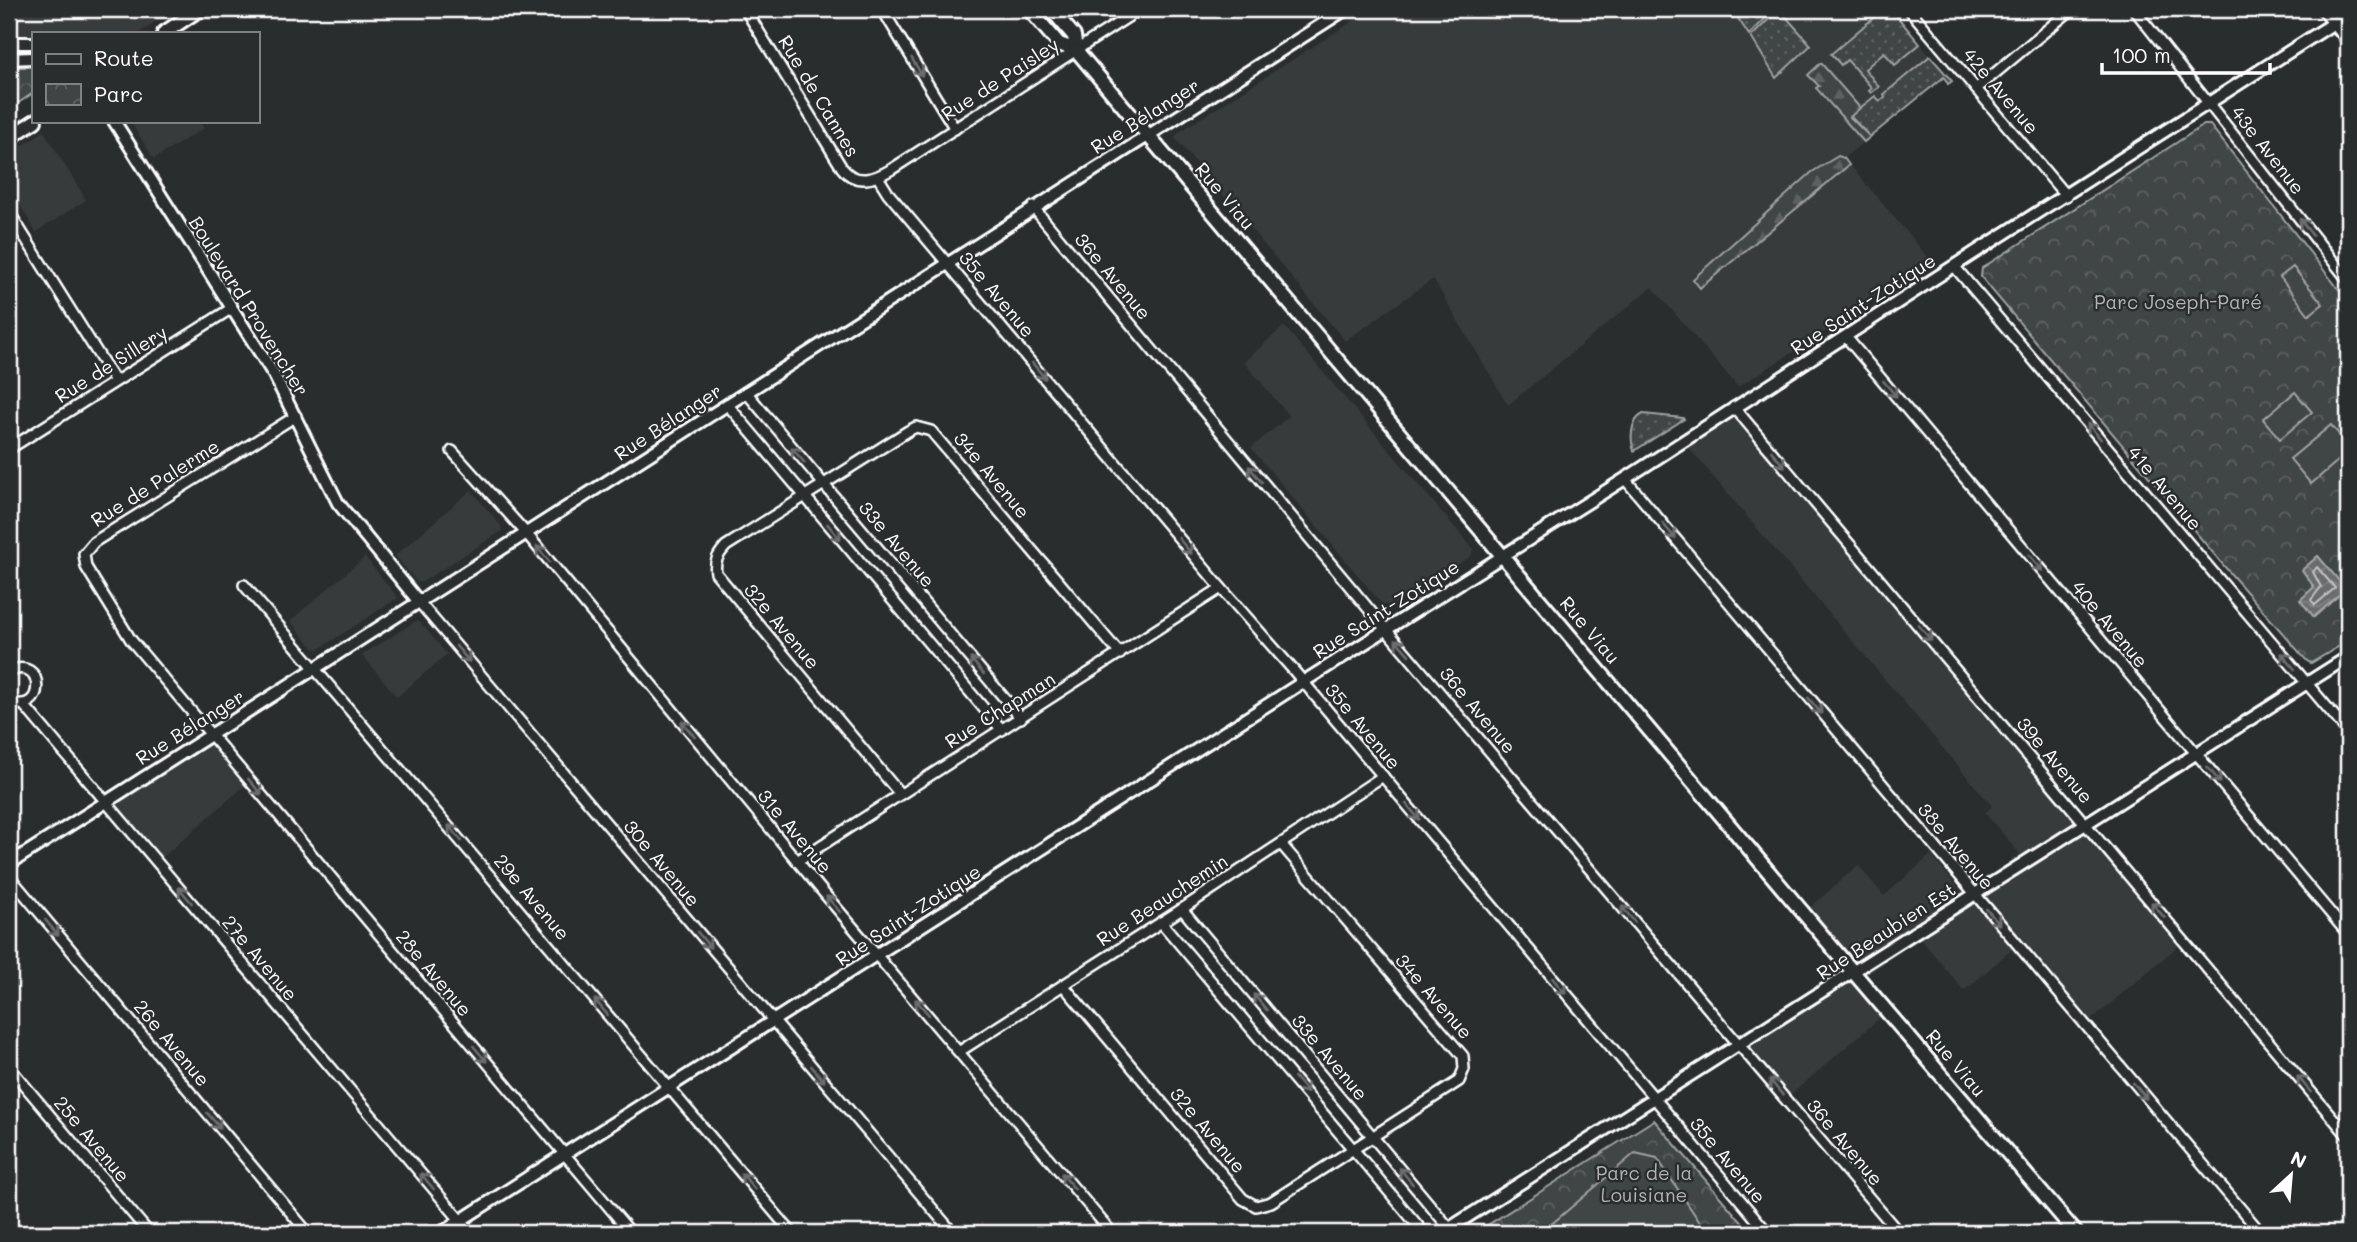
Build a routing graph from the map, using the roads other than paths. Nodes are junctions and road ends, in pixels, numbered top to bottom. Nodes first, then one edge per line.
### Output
1 (200, 9) edge
2 (745, 9) edge
3 (882, 9) edge
4 (1029, 9) edge
5 (1051, 9) edge
6 (1140, 9) edge
7 (1346, 9) edge
8 (1909, 9) edge
9 (2072, 9) edge
10 (2134, 9) edge
11 (2322, 9) edge
12 (2348, 14) edge
13 (2334, 24) junction
14 (166, 32) edge
15 (2348, 42) edge
16 (9, 43) edge
17 (32, 43) edge
18 (1076, 50) junction
19 (32, 58) edge
20 (9, 59) edge
21 (1976, 89) junction
22 (2210, 104) junction
23 (33, 122) edge
24 (115, 122) edge
25 (955, 129) junction
26 (1149, 134) junction
27 (9, 138) edge
28 (878, 177) junction
29 (2066, 196) junction
30 (1033, 207) junction
31 (9, 212) edge
32 (948, 263) junction
33 (1954, 266) junction
34 (2348, 280) edge
35 (232, 308) junction
36 (1846, 337) junction
37 (115, 381) junction
38 (746, 392) junction
39 (727, 404) junction
40 (1734, 407) junction
41 (296, 416) junction
42 (9, 449) edge
43 (452, 451) dead end
44 (1625, 479) junction
45 (823, 484) junction
46 (804, 496) junction
47 (345, 514) joint
48 (526, 533) junction
49 (1502, 556) junction
50 (244, 585) dead end
51 (1221, 588) junction
52 (419, 602) junction
53 (1388, 630) junction
54 (1120, 654) junction
55 (2348, 657) edge
56 (315, 668) junction
57 (9, 672) edge
58 (1303, 682) junction
59 (2306, 683) junction
60 (9, 701) edge
61 (23, 704) junction
62 (1021, 718) junction
63 (1002, 730) junction
64 (2348, 732) edge
65 (210, 735) junction
66 (2196, 754) junction
67 (1383, 776) junction
68 (900, 794) junction
69 (105, 802) junction
70 (2087, 825) junction
71 (1281, 844) junction
72 (797, 861) junction
73 (9, 864) edge
74 (9, 876) edge
75 (1975, 895) junction
76 (1182, 909) junction
77 (1161, 922) junction
78 (2348, 934) edge
79 (878, 956) junction
80 (1854, 973) junction
81 (1063, 985) junction
82 (774, 1021) junction
83 (1740, 1046) junction
84 (960, 1051) junction
85 (9, 1068) edge
86 (670, 1088) junction
87 (1654, 1099) junction
88 (1373, 1136) junction
89 (2348, 1136) edge
90 (1353, 1148) junction
91 (565, 1155) junction
92 (460, 1221) junction
93 (1446, 1231) edge
94 (149, 1233) edge
95 (308, 1233) edge
96 (442, 1233) edge
97 (471, 1233) edge
98 (631, 1233) edge
99 (792, 1233) edge
100 (953, 1233) edge
101 (1112, 1233) edge
102 (1424, 1233) edge
103 (1768, 1233) edge
104 (1899, 1233) edge
105 (2076, 1233) edge
106 (2261, 1233) edge

1 - 14 main road
2 - 28 street, Rue de Cannes
3 -> 25 street
4 - 18 main road
5 - 18 main road
6 - 18 street, Rue de Paisley
7 - 26 street, Rue Bélanger
8 - 21 street, 42e Avenue
9 - 21 street
10 - 22 street, 43e Avenue
11 - 13 street
12 - 13 street, Rue Saint-Zotique
13 - 15 street
13 - 22 street, Rue Saint-Zotique
16 - 17 street
18 - 25 street, Rue de Paisley
18 - 26 main road, Rue Viau
19 - 20 street
21 - 29 street, 42e Avenue
22 - 29 street, Rue Saint-Zotique
34 -> 22 street, 43e Avenue
23 - 27 main road
24 - 35 street, Boulevard Provencher
25 - 28 street, Rue de Paisley
26 - 30 street, Rue Bélanger
26 - 49 main road, Rue Viau
28 - 32 street, 35e Avenue
29 - 33 street, Rue Saint-Zotique
30 - 32 street, Rue Bélanger
53 -> 30 street, 36e Avenue
31 - 37 street
32 - 38 street, Rue Bélanger
32 -> 51 street, 35e Avenue
33 - 36 street, Rue Saint-Zotique
59 -> 33 street, 41e Avenue
35 - 37 street, Rue de Sillery
35 - 41 street, Boulevard Provencher
36 - 40 street, Rue Saint-Zotique
36 -> 66 street, 40e Avenue
37 - 42 street, Rue de Sillery
38 - 39 street, Rue Bélanger
45 -> 38 street, 33e Avenue
39 - 46 street, 33e Avenue
39 - 48 street, Rue Bélanger
40 - 44 street, Rue Saint-Zotique
40 -> 70 street, 39e Avenue
41 - 47 street, Boulevard Provencher
41 - 65 street, Rue de Palerme
43 - 48 street, 31e Avenue
44 - 49 street, Rue Saint-Zotique
44 -> 75 street, 38e Avenue
45 - 46 street, 34e Avenue
45 - 54 street, 34e Avenue
62 -> 45 street, 33e Avenue
46 -> 63 street, 33e Avenue
46 - 68 street, 32e Avenue
47 - 52 street, 30e Avenue
48 - 52 street, Rue Bélanger
72 -> 48 street, 31e Avenue
49 - 53 street, Rue Saint-Zotique
49 - 80 main road, Rue Viau
50 - 56 street, 29e Avenue
51 - 54 street, Rue Chapman
51 - 58 street, 35e Avenue
52 - 56 street, Rue Bélanger
52 -> 82 street, 30e Avenue
53 - 58 street, Rue Saint-Zotique
83 -> 53 street, 36e Avenue
54 - 62 street, Rue Chapman
55 - 59 street, Rue Beaubien Est
56 - 65 street, Rue Bélanger
86 -> 56 street, 29e Avenue
57 - 61 street
58 - 67 street, 35e Avenue
58 - 79 street, Rue Saint-Zotique
59 - 64 street, 41e Avenue
59 - 66 street, Rue Beaubien Est
60 - 61 street
61 - 69 street, 27e Avenue
62 - 63 street, Rue Chapman
63 - 68 street, Rue Chapman
65 - 69 street, Rue Bélanger
65 -> 91 street, 28e Avenue
66 - 70 street, Rue Beaubien Est
66 -> 78 street, 40e Avenue
67 - 71 street, Rue Beauchemin
67 -> 87 street, 35e Avenue
68 - 72 street, Rue Chapman
69 - 73 street, Rue Bélanger
92 -> 69 street, 27e Avenue
70 - 75 street, Rue Beaubien Est
89 -> 70 street, 39e Avenue
71 - 76 street, Rue Beauchemin
71 - 88 street, 34e Avenue
79 -> 72 street, 31e Avenue
74 -> 95 street, 26e Avenue
75 - 80 street, Rue Beaubien Est
75 -> 106 street, 38e Avenue
76 - 77 street, Rue Beauchemin
88 -> 76 street, 33e Avenue
77 - 81 street, Rue Beauchemin
77 -> 90 street
79 - 82 street, Rue Saint-Zotique
84 -> 79 street, 31e Avenue
80 - 83 street, Rue Beaubien Est
80 - 105 main road, Rue Viau
81 - 84 street, Rue Beauchemin
81 - 90 street, 32e Avenue
82 - 86 street, Rue Saint-Zotique
82 -> 100 street, 30e Avenue
83 - 87 street, Rue Beaubien Est
104 -> 83 street, 36e Avenue
101 -> 84 street, 31e Avenue
85 - 94 street, 25e Avenue
86 - 91 street, Rue Saint-Zotique
99 -> 86 street, 29e Avenue
87 - 93 street, Rue Beaubien Est
87 - 103 street, 35e Avenue
88 - 90 street, 34e Avenue
93 -> 88 street, 33e Avenue
90 - 102 street
91 - 92 street, Rue Saint-Zotique
91 - 98 street, 28e Avenue
92 - 96 street, Rue Saint-Zotique
92 - 97 street, 27e Avenue

